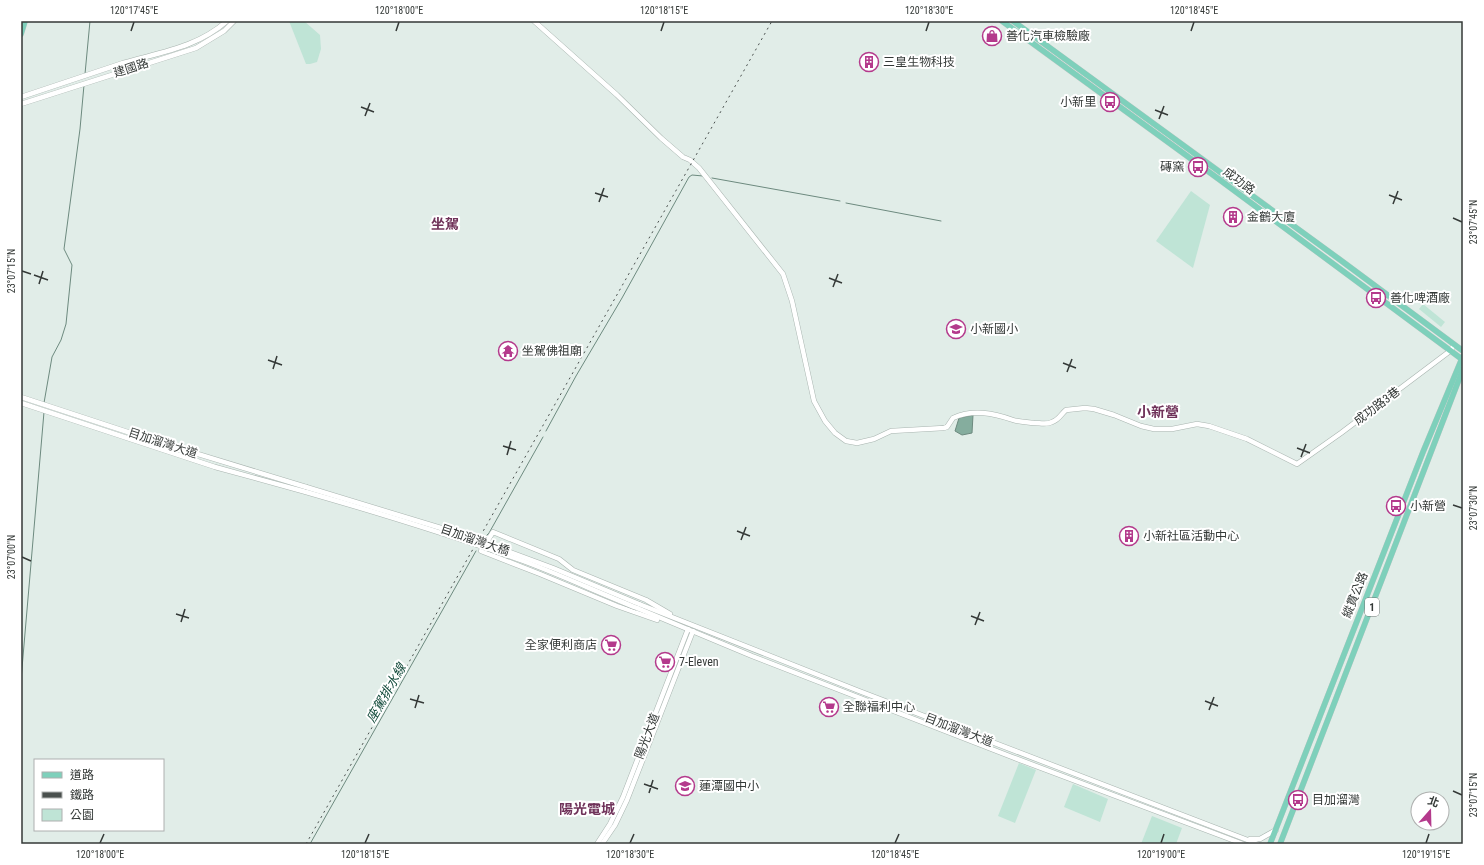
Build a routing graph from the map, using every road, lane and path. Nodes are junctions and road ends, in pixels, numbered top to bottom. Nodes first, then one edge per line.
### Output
1 (25, 21) edge
2 (227, 21) edge
3 (234, 21) edge
4 (534, 21) edge
5 (1002, 21) edge
6 (1013, 21) edge
7 (21, 34) edge
8 (21, 97) edge
9 (21, 104) edge
10 (1454, 345) junction
11 (1450, 351) junction
12 (1463, 351) edge
13 (1462, 358) edge
14 (1463, 369) edge
15 (21, 397) edge
16 (21, 404) edge
17 (306, 490) junction
18 (638, 606) junction
19 (681, 621) junction
20 (692, 625) junction
21 (678, 626) junction
22 (690, 631) junction
23 (1276, 830) junction
24 (1243, 843) edge
25 (597, 844) edge
26 (602, 844) edge
27 (1258, 844) edge
28 (1270, 844) edge
29 (1280, 844) edge

1 - 7 main road
2 - 8 street, 建國路
3 - 9 street, 建國路
4 - 11 street, 成功路3巷
5 - 11 main road, 成功路
6 - 10 main road, 成功路
10 - 11 street, 成功路3巷
10 - 12 main road, 成功路
11 - 13 main road, 成功路
13 - 23 main road, 縱貫公路 / 1
14 - 29 main road, 縱貫公路 / 1
15 - 17 street, 目加溜灣大道
16 - 17 street, 目加溜灣大道
17 - 18 street, 目加溜灣大橋, bridge
18 - 19 street, 目加溜灣大道
18 - 21 street, 目加溜灣大道
19 - 20 street, 目加溜灣大道
19 - 21 street
20 - 22 street, 陽光大道
20 - 24 street, 目加溜灣大道
21 - 22 street, 目加溜灣大道
22 - 24 street, 目加溜灣大道
22 - 25 street, 陽光大道
22 - 26 street, 陽光大道
23 - 24 street
23 - 28 main road, 縱貫公路 / 1
24 - 27 street, 目加溜灣大道

